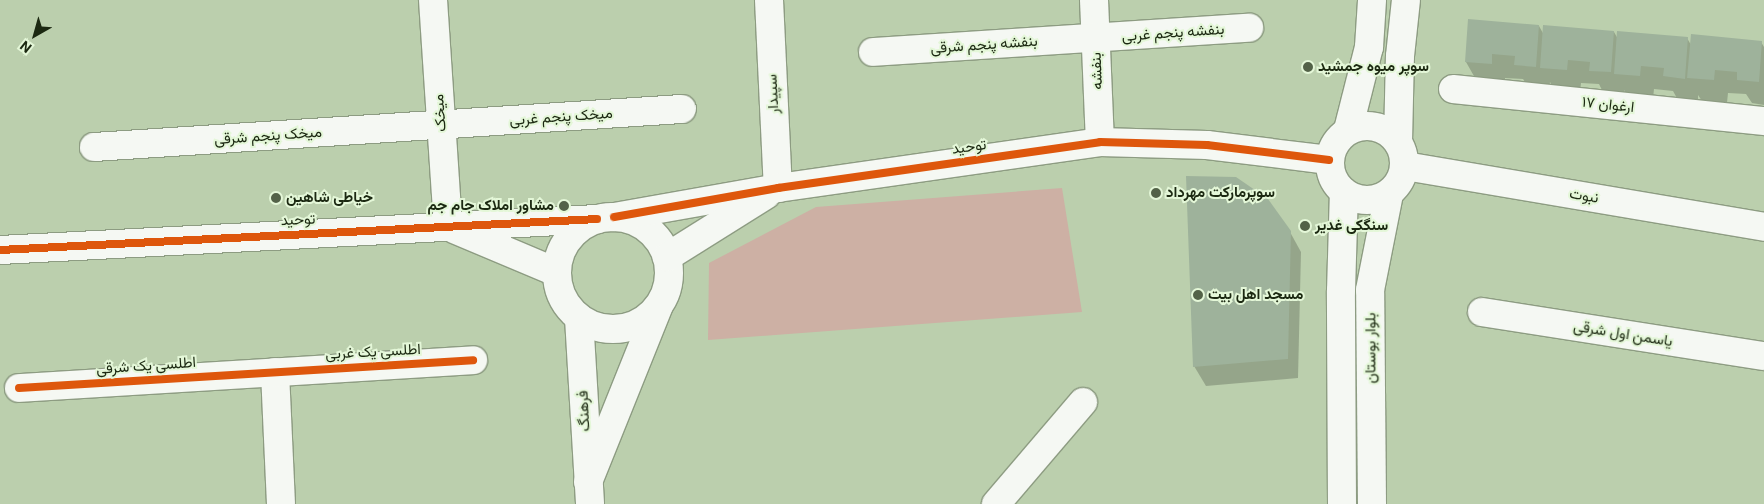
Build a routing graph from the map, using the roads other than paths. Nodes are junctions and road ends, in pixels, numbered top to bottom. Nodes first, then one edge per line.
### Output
1 (433, 0) edge
2 (769, 0) edge
3 (1094, 0) edge
4 (1372, 0) edge
5 (1406, 0) edge
6 (1249, 28) dead end
7 (1096, 38) junction
8 (873, 52) dead end
9 (1453, 89) dead end
10 (682, 109) dead end
11 (1764, 121) edge
12 (441, 125) junction
13 (1348, 130) junction
14 (1100, 142) junction
15 (94, 147) dead end
16 (1401, 154) junction
17 (1329, 160) junction
18 (778, 188) junction
19 (1344, 192) junction
20 (1389, 194) junction
21 (605, 218) junction
22 (448, 226) junction
23 (1764, 227) edge
24 (0, 250) edge
25 (667, 257) junction
26 (556, 272) junction
27 (658, 308) junction
28 (1482, 312) dead end
29 (579, 318) junction
30 (1764, 356) edge
31 (473, 360) dead end
32 (275, 372) junction
33 (19, 388) dead end
34 (1082, 402) dead end
35 (589, 493) edge
36 (281, 504) edge
37 (996, 504) edge
38 (1342, 504) edge
39 (1372, 504) edge

1 - 12 street, میخک
2 - 18 street, سپیدار
3 - 7 street, بنفشه
4 - 13 street
5 - 16 street
6 - 7 street, بنفشه پنجم غربی
7 - 8 street, بنفشه پنجم شرقی
7 - 14 street, بنفشه
9 - 11 street, ارغوان ۱۷
10 - 12 street, میخک پنجم غربی
12 - 15 street, میخک پنجم شرقی
12 - 22 street, میخک
13 - 16 street
13 - 17 street
14 - 17 street, توحید
14 - 18 street, توحید
16 - 20 street
16 - 23 street, نبوت
17 - 19 street
18 - 21 street, توحید
18 - 25 street, توحید
19 - 20 street
19 - 38 street, بلوار بوستان
20 - 39 street, بلوار بوستان
21 - 22 street, توحید
21 - 25 street
21 - 26 street
22 - 24 street, توحید
22 - 26 street, توحید
25 - 27 street
26 - 29 street
27 - 29 street
27 - 35 street
28 - 30 street, یاسمن اول شرقی
29 - 35 street, فرهنگ
31 - 32 street, اطلسی یک غربی
32 - 33 street, اطلسی یک شرقی
32 - 36 street
34 - 37 street

